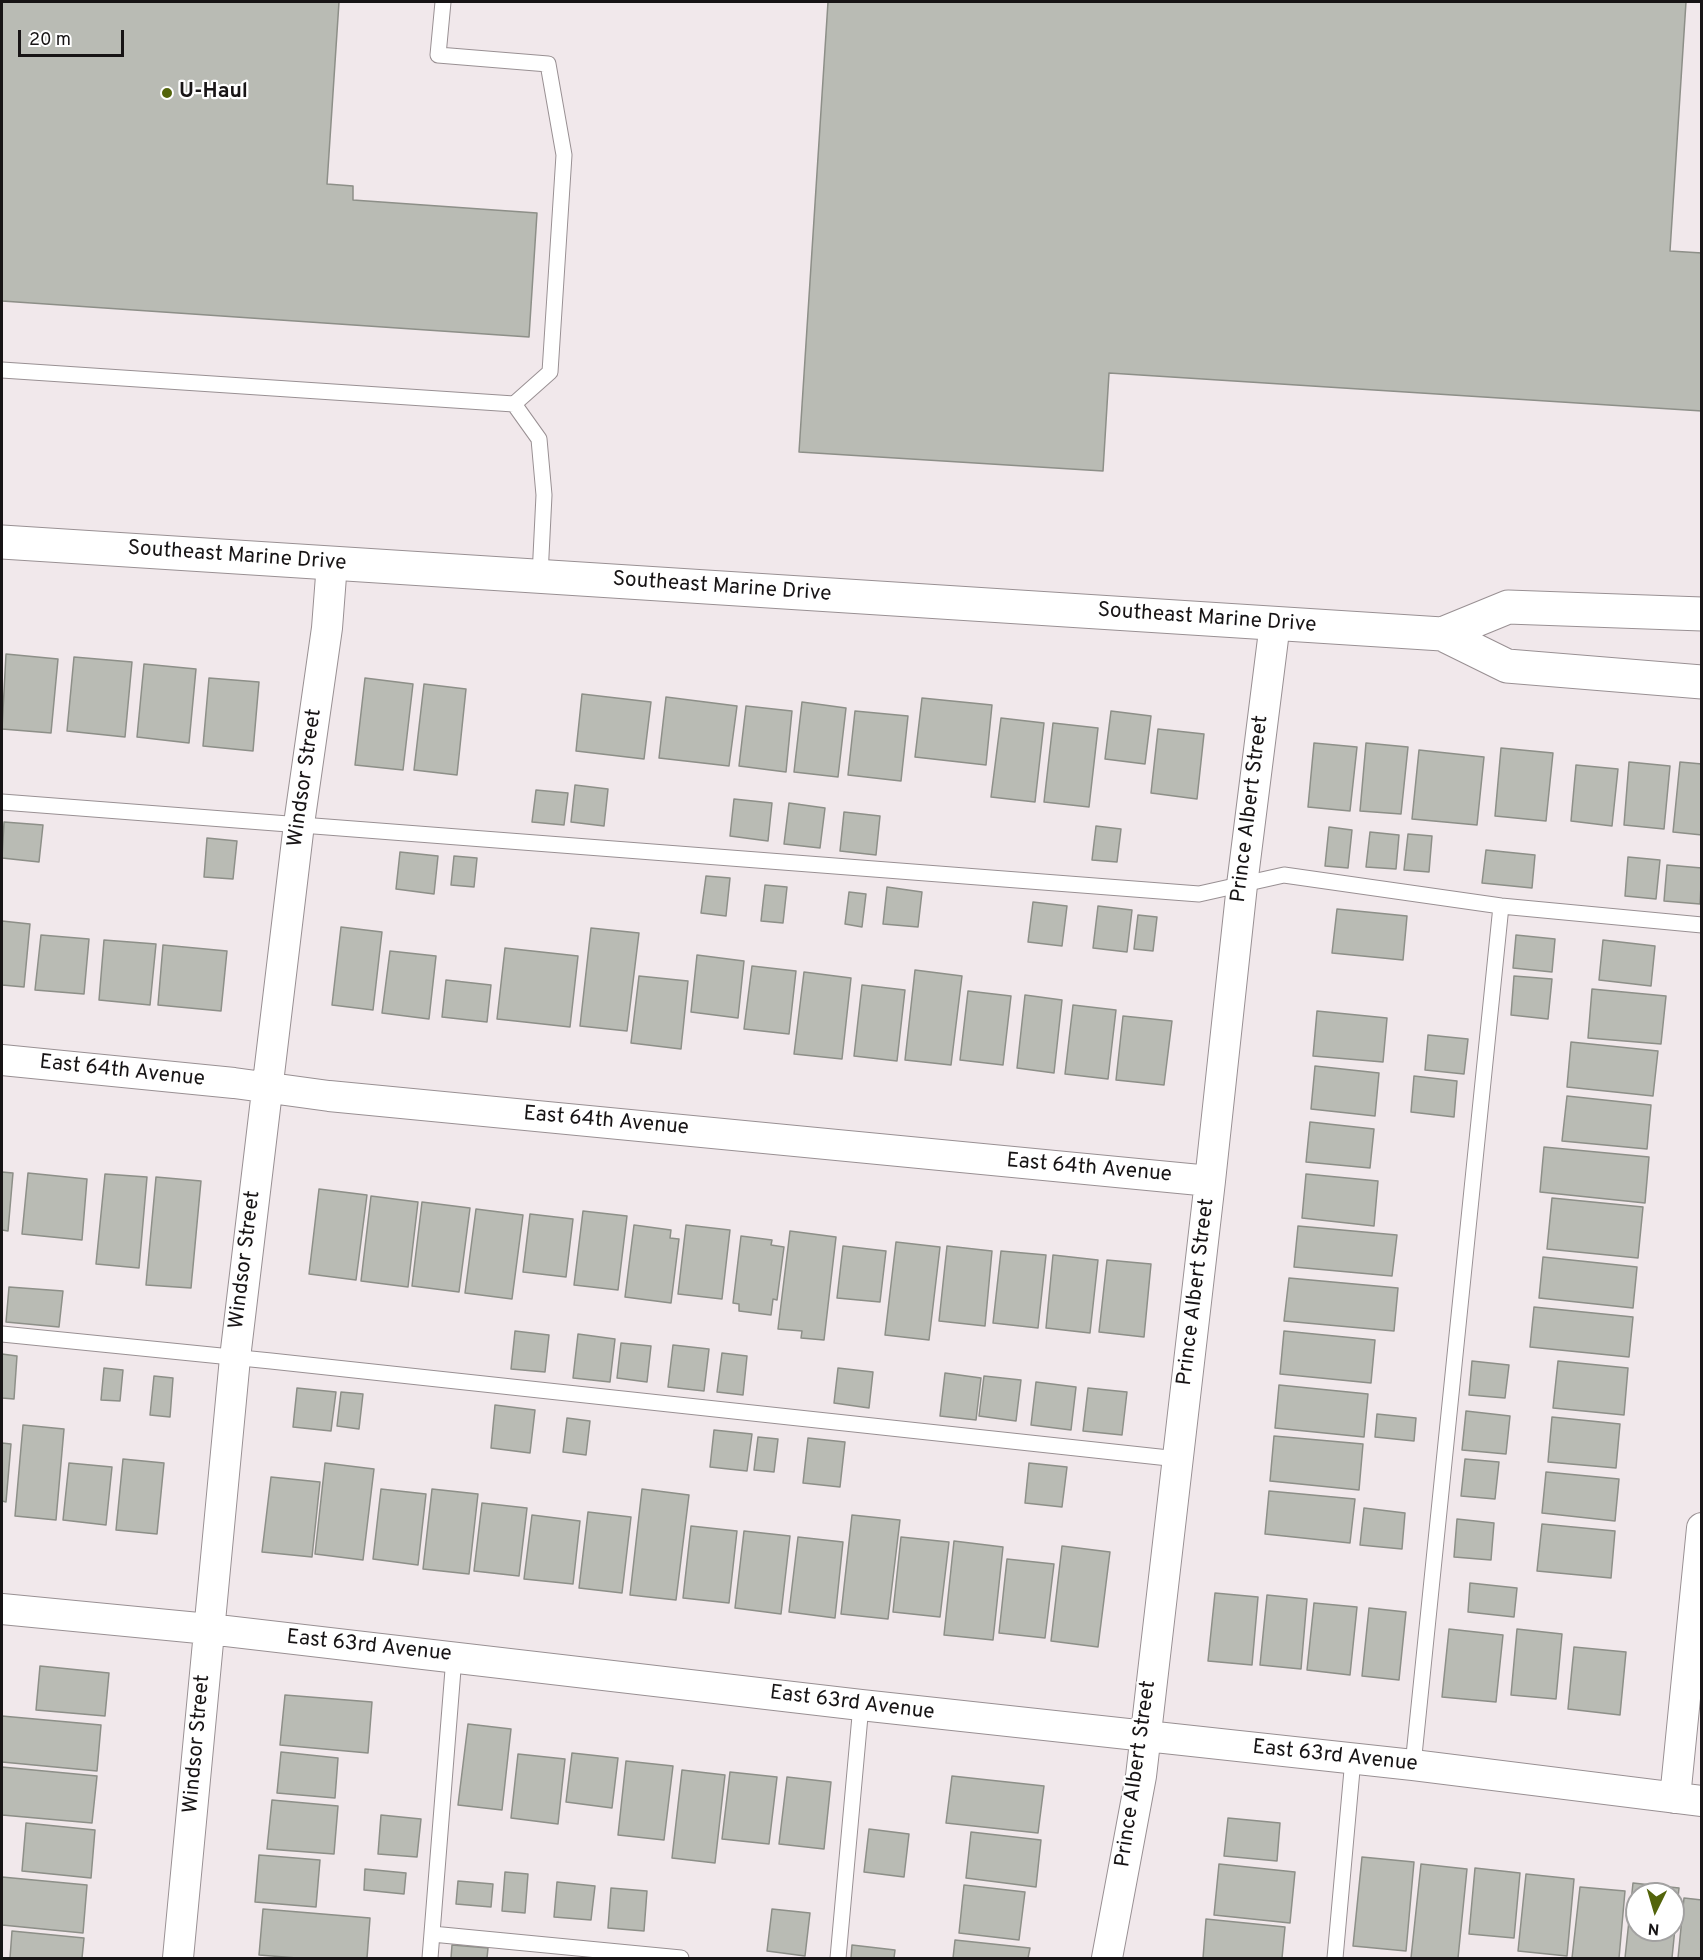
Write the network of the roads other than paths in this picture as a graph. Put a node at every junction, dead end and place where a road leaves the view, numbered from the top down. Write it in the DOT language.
graph roads {
  1 [pos="443,2"];
  2 [pos="2,370"];
  3 [pos="514,404"];
  4 [pos="2,542"];
  5 [pos="332,563"];
  6 [pos="540,576"];
  7 [pos="1701,614"];
  8 [pos="1275,623"];
  9 [pos="1442,634"];
  10 [pos="1701,682"];
  11 [pos="2,802"];
  12 [pos="299,824"];
  13 [pos="1242,885"];
  14 [pos="1501,906"];
  15 [pos="1701,925"];
  16 [pos="2,1060"];
  17 [pos="268,1089"];
  18 [pos="1210,1181"];
  19 [pos="2,1334"];
  20 [pos="235,1358"];
  21 [pos="1178,1459"];
  22 [pos="1701,1528"];
  23 [pos="2,1609"];
  24 [pos="208,1629"];
  25 [pos="454,1657"];
  26 [pos="861,1705"];
  27 [pos="1145,1736"];
  28 [pos="1353,1759"];
  29 [pos="1413,1765"];
  30 [pos="1688,1799"];
  31 [pos="432,1934"];
  32 [pos="178,1959"];
  33 [pos="430,1959"];
  34 [pos="681,1959"];
  35 [pos="838,1959"];
  36 [pos="1107,1959"];
  37 [pos="1335,1959"];
  1 -- 3 [label="lane"];
  2 -- 3 [label="lane"];
  3 -- 6 [label="lane"];
  4 -- 5 [label="main road, Southeast Marine Drive"];
  5 -- 6 [label="main road, Southeast Marine Drive"];
  5 -- 12 [label="street, Windsor Street"];
  6 -- 8 [label="main road, Southeast Marine Drive"];
  7 -- 9 [label="main road, Southeast Marine Drive"];
  8 -- 9 [label="main road, Southeast Marine Drive"];
  8 -- 13 [label="street, Prince Albert Street"];
  9 -- 10 [label="main road, Southeast Marine Drive"];
  11 -- 12 [label="lane"];
  12 -- 13 [label="lane"];
  12 -- 17 [label="street, Windsor Street"];
  13 -- 14 [label="lane"];
  13 -- 18 [label="street, Prince Albert Street"];
  14 -- 15 [label="lane"];
  14 -- 29 [label="lane"];
  16 -- 17 [label="street, East 64th Avenue"];
  17 -- 18 [label="street, East 64th Avenue"];
  17 -- 20 [label="street, Windsor Street"];
  18 -- 21 [label="street, Prince Albert Street"];
  19 -- 20 [label="lane"];
  20 -- 21 [label="lane"];
  20 -- 24 [label="street, Windsor Street"];
  21 -- 27 [label="street, Prince Albert Street"];
  22 -- 30 [label="street"];
  23 -- 24 [label="street, East 63rd Avenue"];
  24 -- 25 [label="street, East 63rd Avenue"];
  24 -- 32 [label="street, Windsor Street"];
  25 -- 26 [label="street, East 63rd Avenue"];
  25 -- 31 [label="lane"];
  26 -- 27 [label="street, East 63rd Avenue"];
  26 -- 35 [label="lane"];
  27 -- 28 [label="street, East 63rd Avenue"];
  27 -- 36 [label="street, Prince Albert Street"];
  28 -- 29 [label="street, East 63rd Avenue"];
  28 -- 37 [label="lane"];
  29 -- 30 [label="street, East 63rd Avenue"];
  31 -- 33 [label="lane"];
  31 -- 34 [label="lane"];
}
